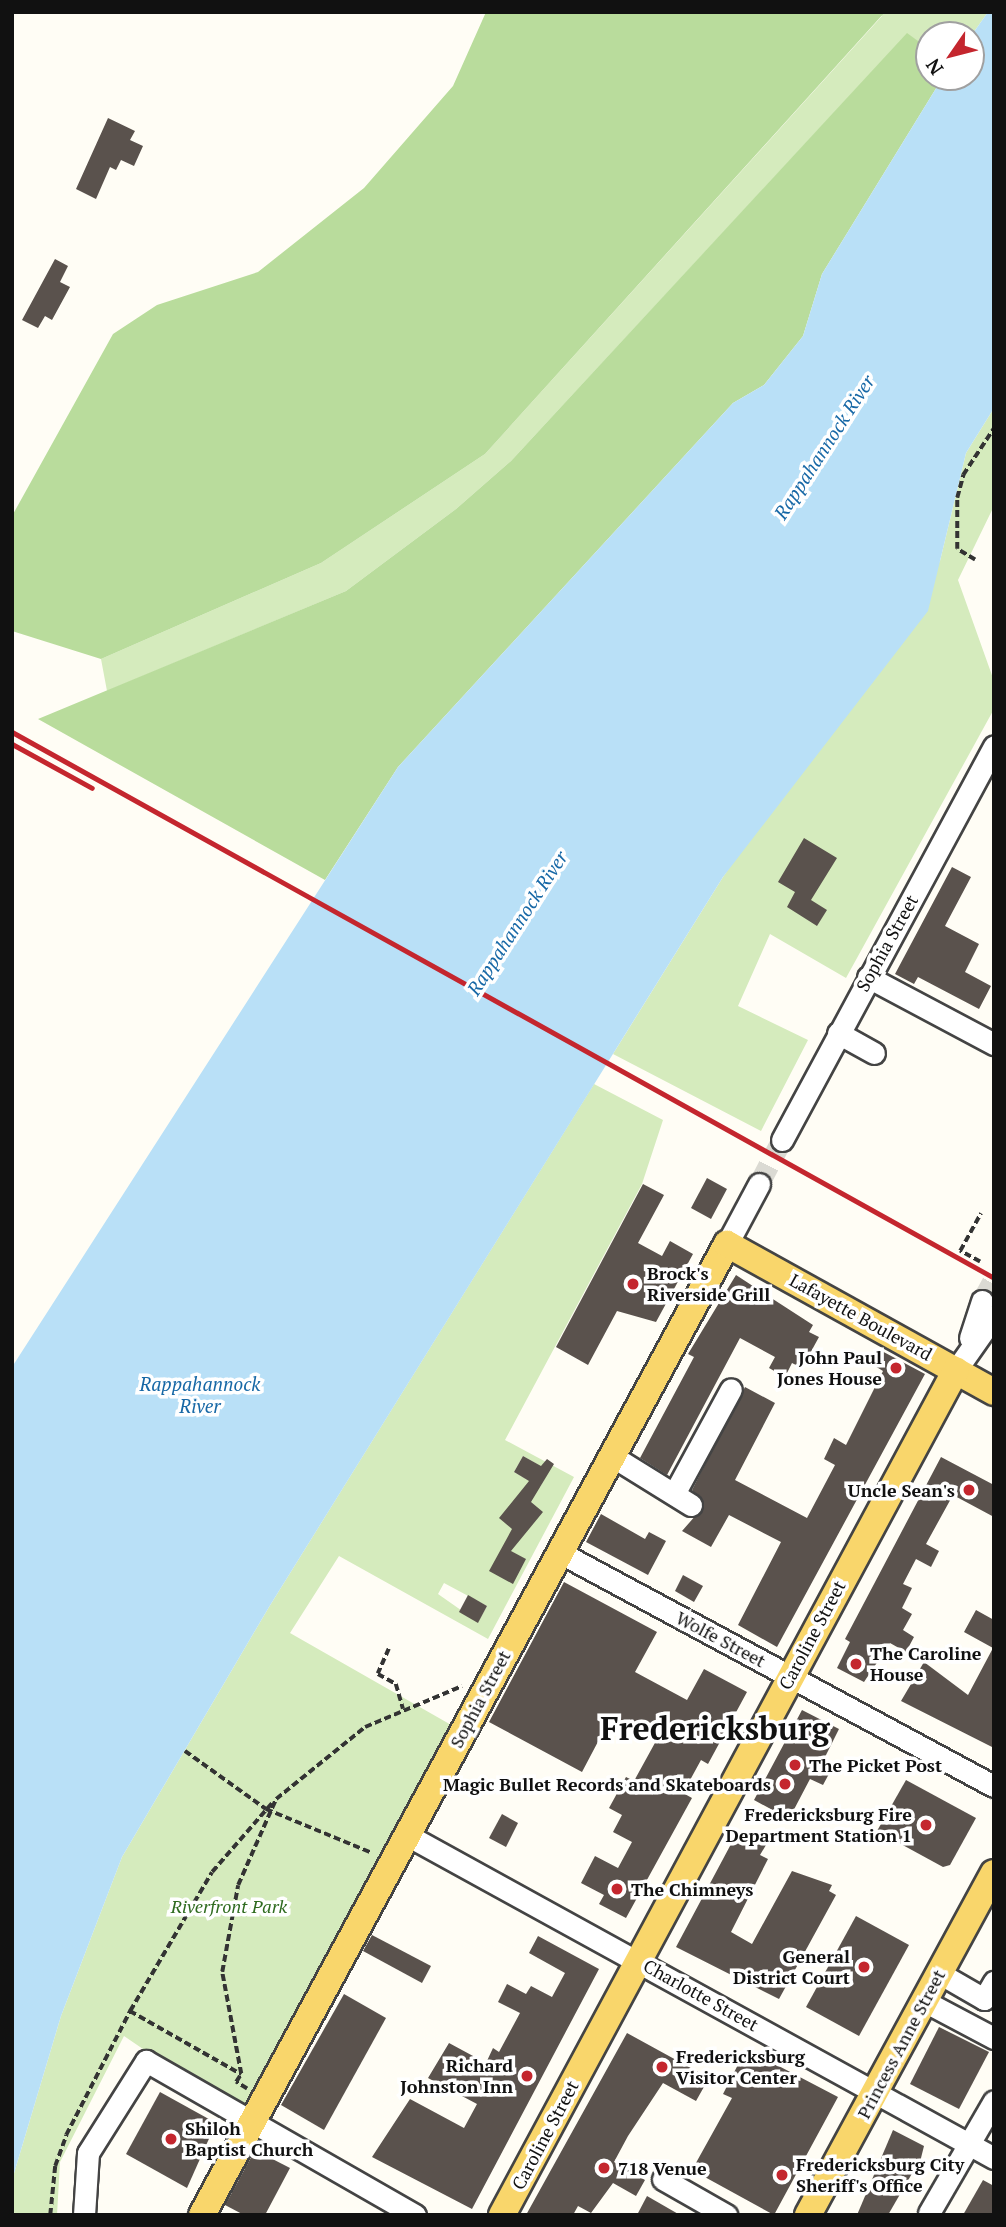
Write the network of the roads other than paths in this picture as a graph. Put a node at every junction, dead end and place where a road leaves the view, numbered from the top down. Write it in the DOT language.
graph roads {
  1 [pos="994,746"];
  2 [pos="868,977"];
  3 [pos="838,1033"];
  4 [pos="994,1044"];
  5 [pos="874,1053"];
  6 [pos="782,1140"];
  7 [pos="759,1184"];
  8 [pos="727,1244"];
  9 [pos="988,1309"];
  10 [pos="961,1362"];
  11 [pos="732,1388"];
  12 [pos="994,1392"];
  13 [pos="612,1455"];
  14 [pos="559,1552"];
  15 [pos="790,1676"];
  16 [pos="994,1786"];
  17 [pos="407,1835"];
  18 [pos="994,1873"];
  19 [pos="637,1961"];
  20 [pos="939,1973"];
  21 [pos="994,1982"];
  22 [pos="924,2001"];
  23 [pos="994,2038"];
  24 [pos="875,2091"];
  25 [pos="994,2101"];
  26 [pos="251,2123"];
  27 [pos="969,2144"];
  28 [pos="994,2158"];
  29 [pos="663,2179"];
  30 [pos="929,2213"];
  31 [pos="84,2215"];
  32 [pos="202,2215"];
  33 [pos="415,2215"];
  34 [pos="502,2215"];
  35 [pos="726,2215"];
  36 [pos="808,2215"];
  1 -- 2 [label="street, Sophia Street"];
  2 -- 3 [label="street, Sophia Street"];
  2 -- 4 [label="street"];
  3 -- 5 [label="street"];
  3 -- 6 [label="street, Sophia Street"];
  7 -- 8 [label="street, Sophia Street"];
  8 -- 10 [label="main road, Lafayette Boulevard"];
  8 -- 13 [label="main road, Sophia Street"];
  9 -- 10 [label="street, Caroline Street"];
  10 -- 12 [label="main road, Lafayette Boulevard"];
  10 -- 15 [label="main road, Caroline Street"];
  11 -- 13 [label="street"];
  13 -- 14 [label="main road, Sophia Street"];
  14 -- 15 [label="street, Wolfe Street"];
  14 -- 17 [label="main road, Sophia Street"];
  15 -- 16 [label="street, Wolfe Street"];
  15 -- 19 [label="main road, Caroline Street"];
  17 -- 19 [label="street, Charlotte Street"];
  17 -- 26 [label="main road, Sophia Street"];
  18 -- 20 [label="main road, Princess Anne Street"];
  19 -- 24 [label="street, Charlotte Street"];
  19 -- 34 [label="main road, Caroline Street"];
  20 -- 21 [label="street"];
  20 -- 22 [label="main road, Princess Anne Street"];
  22 -- 23 [label="street"];
  22 -- 24 [label="main road, Princess Anne Street"];
  24 -- 27 [label="street, Charlotte Street"];
  24 -- 36 [label="main road, Princess Anne Street"];
  25 -- 27 [label="street"];
  26 -- 31 [label="street"];
  26 -- 32 [label="main road, Sophia Street"];
  26 -- 33 [label="street"];
  27 -- 28 [label="street, Charlotte Street"];
  27 -- 30 [label="street"];
  29 -- 35 [label="street"];
}
